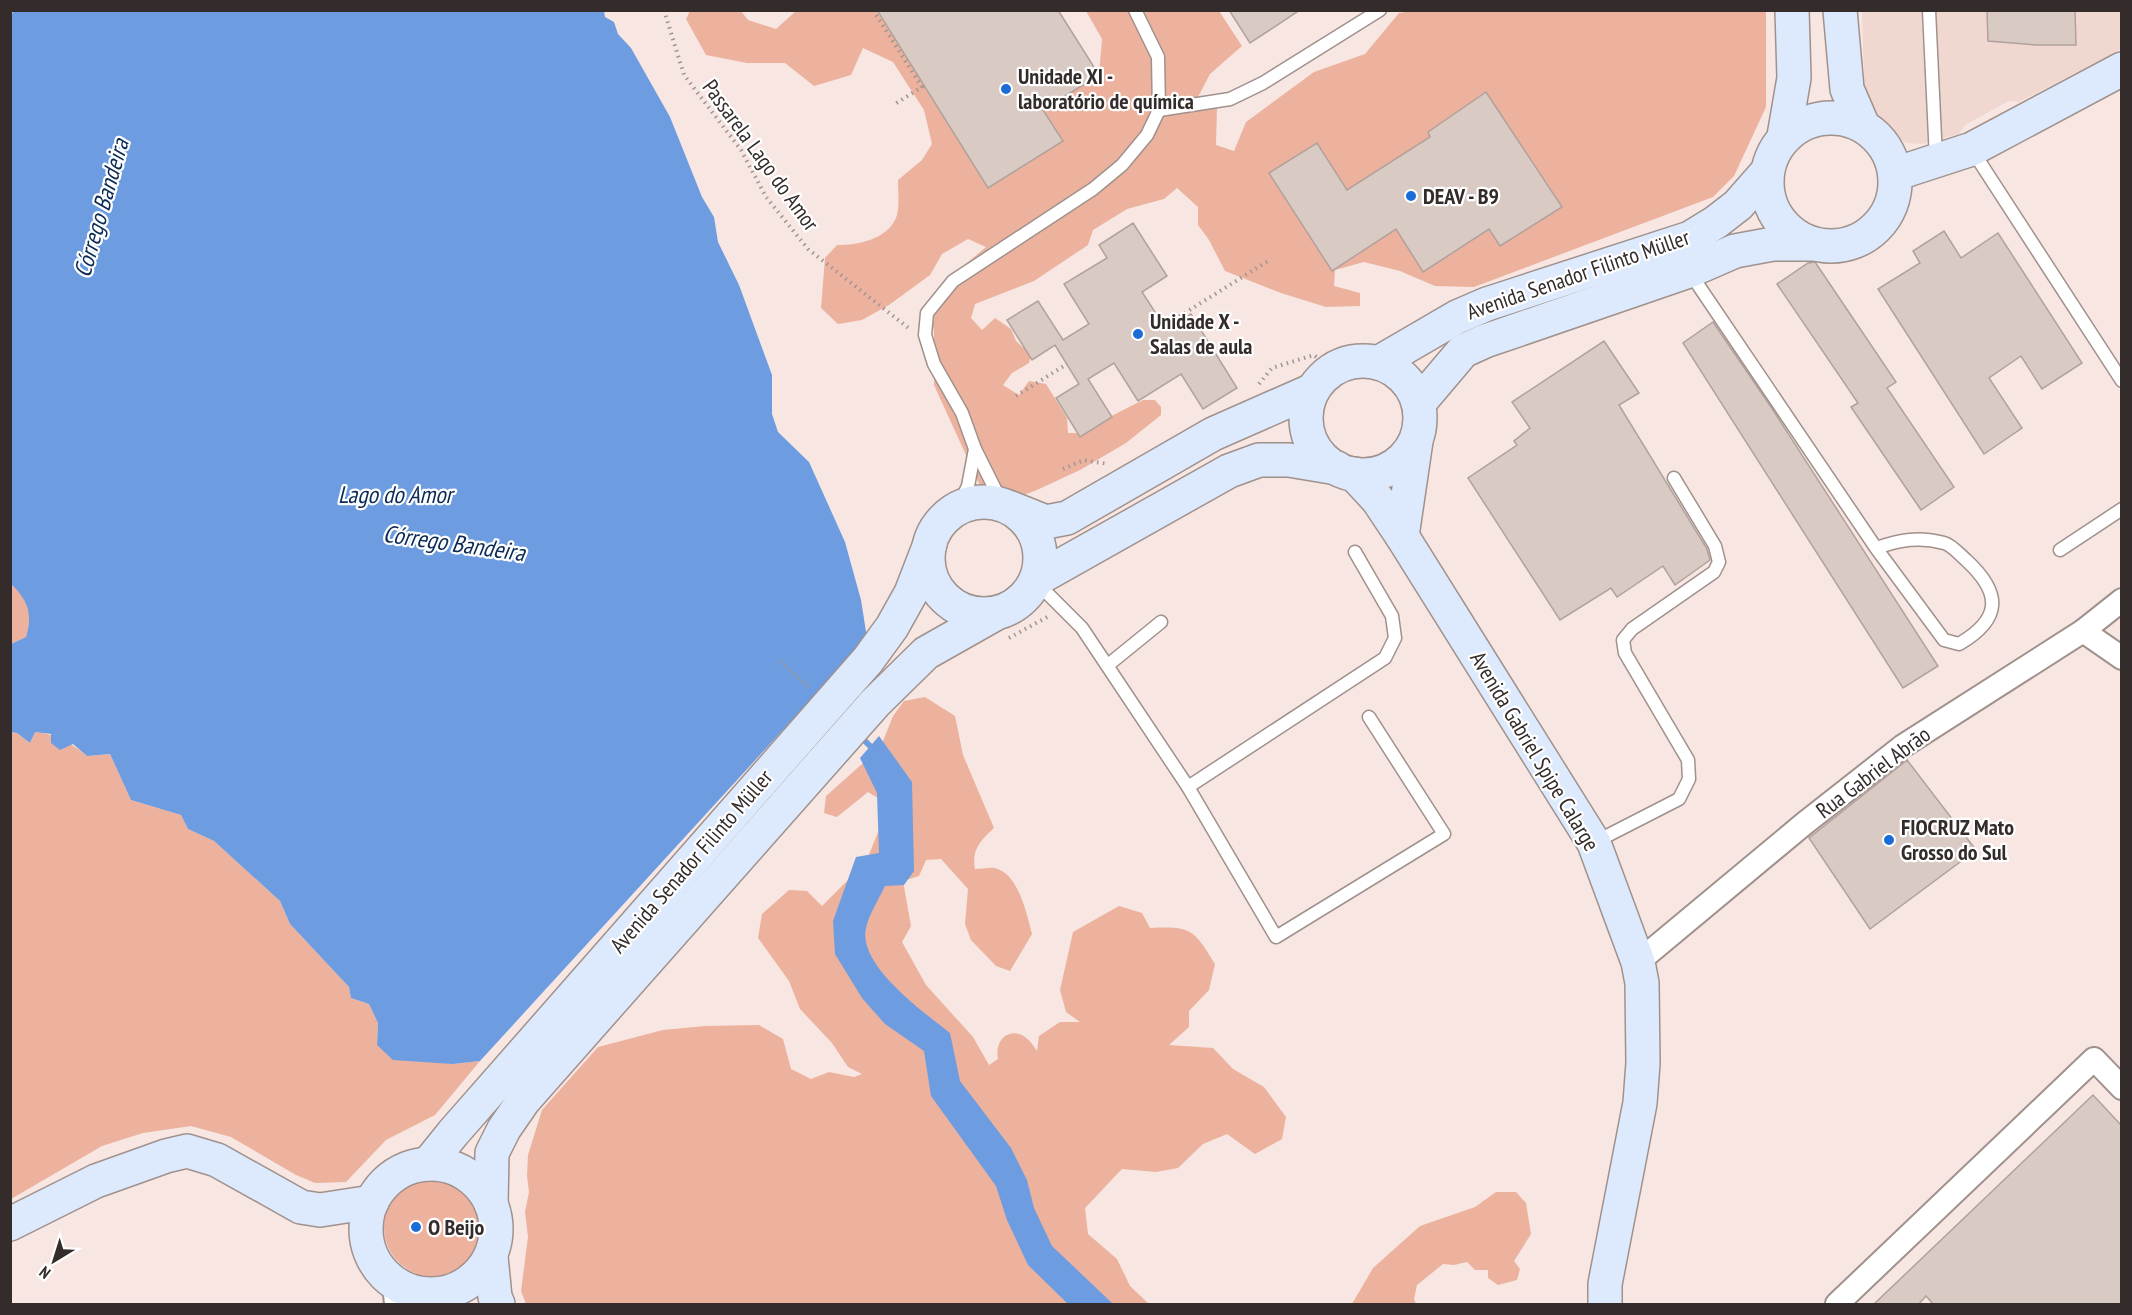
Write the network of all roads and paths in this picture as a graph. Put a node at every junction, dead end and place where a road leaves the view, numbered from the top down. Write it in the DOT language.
graph roads {
  1 [pos="664,10"];
  2 [pos="873,10"];
  3 [pos="1135,10"];
  4 [pos="1380,10"];
  5 [pos="1792,10"];
  6 [pos="1840,10"];
  7 [pos="1929,10"];
  8 [pos="2121,69"];
  9 [pos="895,104"];
  10 [pos="1159,110"];
  11 [pos="1863,126"];
  12 [pos="1784,136"];
  13 [pos="1972,149"];
  14 [pos="1936,160"];
  15 [pos="1767,172"];
  16 [pos="1895,174"];
  17 [pos="1813,244"];
  18 [pos="1268,261"];
  19 [pos="1689,271"];
  20 [pos="1164,326"];
  21 [pos="925,335"];
  22 [pos="1378,363"];
  23 [pos="1067,364"];
  24 [pos="1323,380"];
  25 [pos="2121,381"];
  26 [pos="1258,387"];
  27 [pos="1016,396"];
  28 [pos="1419,403"];
  29 [pos="1416,441"];
  30 [pos="975,449"];
  31 [pos="1063,469"];
  32 [pos="1346,471"];
  33 [pos="1674,478"];
  34 [pos="1123,486"];
  35 [pos="1009,508"];
  36 [pos="957,509"];
  37 [pos="2121,509"];
  38 [pos="1402,536"];
  39 [pos="930,544"];
  40 [pos="1876,548"];
  41 [pos="2060,550"];
  42 [pos="1356,552"];
  43 [pos="1036,580"];
  44 [pos="2121,600"];
  45 [pos="995,614"];
  46 [pos="1161,622"];
  47 [pos="2083,631"];
  48 [pos="2121,658"];
  49 [pos="780,661"];
  50 [pos="1108,665"];
  51 [pos="816,694"];
  52 [pos="1369,717"];
  53 [pos="1188,787"];
  54 [pos="1594,843"];
  55 [pos="1638,962"];
  56 [pos="2121,1088"];
  57 [pos="428,1164"];
  58 [pos="372,1202"];
  59 [pos="491,1204"];
  60 [pos="10,1224"];
  61 [pos="491,1257"];
  62 [pos="395,1294"];
  63 [pos="444,1299"];
  64 [pos="498,1305"];
  65 [pos="1605,1305"];
  66 [pos="1837,1305"];
  1 -- 21 [label="path, Passarela Lago do Amor"];
  2 -- 9 [label="path"];
  3 -- 10 [label="lane"];
  4 -- 10 [label="lane"];
  5 -- 12 [label="main road"];
  6 -- 11 [label="main road"];
  7 -- 14 [label="lane"];
  8 -- 13 [label="main road"];
  10 -- 21 [label="lane"];
  11 -- 12 [label="main road"];
  11 -- 16 [label="main road"];
  12 -- 15 [label="main road"];
  13 -- 14 [label="main road"];
  13 -- 25 [label="lane"];
  14 -- 16 [label="main road"];
  15 -- 17 [label="main road"];
  15 -- 22 [label="main road, Avenida Senador Filinto Müller"];
  16 -- 17 [label="main road"];
  17 -- 19 [label="main road, Avenida Senador Filinto Müller"];
  18 -- 20 [label="path"];
  19 -- 28 [label="main road, Avenida Senador Filinto Müller"];
  19 -- 40 [label="lane"];
  21 -- 30 [label="lane"];
  22 -- 24 [label="main road"];
  22 -- 28 [label="main road"];
  23 -- 27 [label="path"];
  24 -- 26 [label="path"];
  24 -- 32 [label="main road"];
  24 -- 34 [label="main road"];
  28 -- 29 [label="main road"];
  29 -- 32 [label="main road"];
  29 -- 38 [label="main road"];
  30 -- 35 [label="lane"];
  30 -- 36 [label="lane"];
  31 -- 34 [label="path"];
  32 -- 38 [label="main road, Avenida Gabriel Spipe Calarge"];
  32 -- 43 [label="main road"];
  33 -- 54 [label="lane"];
  34 -- 35 [label="main road"];
  35 -- 36 [label="main road"];
  35 -- 43 [label="main road"];
  36 -- 39 [label="main road"];
  37 -- 41 [label="lane"];
  38 -- 54 [label="main road, Avenida Gabriel Spipe Calarge"];
  39 -- 45 [label="main road"];
  39 -- 57 [label="main road, Avenida Senador Filinto Müller"];
  40 -- 40 [label="lane"];
  42 -- 53 [label="lane"];
  43 -- 45 [label="main road"];
  43 -- 50 [label="lane"];
  44 -- 47 [label="street, Rua Gabriel Abrão"];
  45 -- 59 [label="main road, Avenida Senador Filinto Müller"];
  46 -- 50 [label="lane"];
  47 -- 48 [label="street"];
  47 -- 55 [label="street, Rua Gabriel Abrão"];
  49 -- 51 [label="path"];
  50 -- 53 [label="lane"];
  52 -- 53 [label="lane"];
  54 -- 55 [label="main road, Avenida Gabriel Spipe Calarge"];
  55 -- 65 [label="main road, Avenida Gabriel Spipe Calarge"];
  56 -- 66 [label="street"];
  57 -- 58 [label="main road"];
  57 -- 59 [label="main road"];
  58 -- 60 [label="main road"];
  58 -- 62 [label="main road"];
  59 -- 61 [label="main road"];
  61 -- 63 [label="main road"];
  61 -- 64 [label="main road"];
  62 -- 63 [label="main road"];
}
